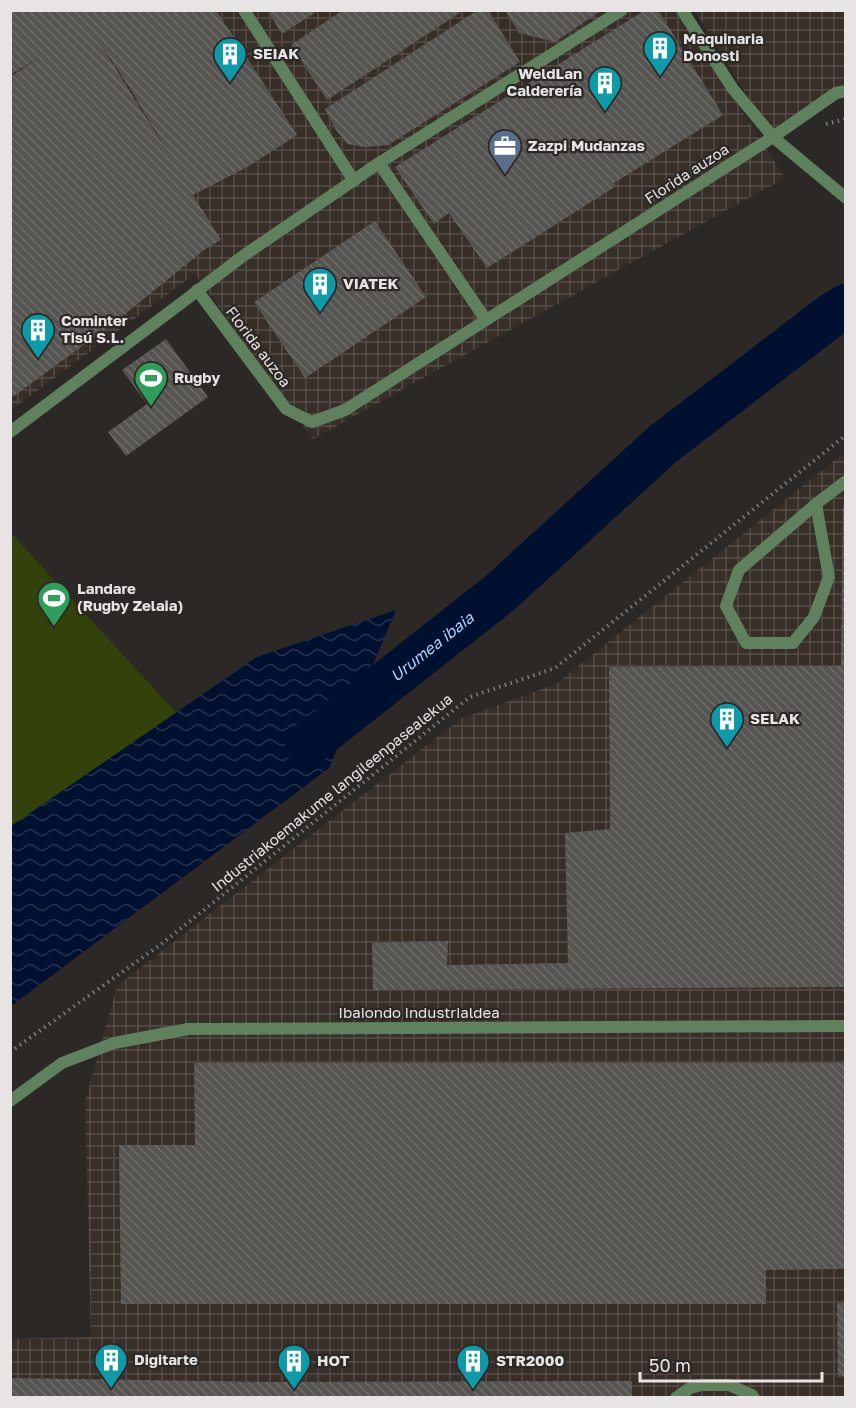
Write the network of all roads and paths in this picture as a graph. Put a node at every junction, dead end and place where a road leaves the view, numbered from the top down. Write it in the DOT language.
graph roads {
  1 [pos="244,10"];
  2 [pos="621,10"];
  3 [pos="682,10"];
  4 [pos="846,91"];
  5 [pos="773,137"];
  6 [pos="379,163"];
  7 [pos="354,181"];
  8 [pos="846,198"];
  9 [pos="197,290"];
  10 [pos="486,320"];
  11 [pos="10,432"];
  12 [pos="846,435"];
  13 [pos="846,481"];
  14 [pos="816,504"];
  15 [pos="846,1026"];
  16 [pos="10,1052"];
  17 [pos="10,1101"];
  18 [pos="676,1398"];
  19 [pos="754,1398"];
  1 -- 7 [label="street"];
  2 -- 6 [label="street"];
  3 -- 5 [label="street"];
  4 -- 5 [label="street, Florida auzoa"];
  5 -- 8 [label="street"];
  5 -- 10 [label="street, Florida auzoa"];
  6 -- 7 [label="street"];
  6 -- 10 [label="street"];
  7 -- 9 [label="street"];
  9 -- 10 [label="street, Florida auzoa"];
  9 -- 11 [label="street"];
  12 -- 16 [label="path, Industriakoemakume langileenpasealekua"];
  13 -- 14 [label="street"];
  14 -- 14 [label="street"];
  15 -- 17 [label="street, Ibaiondo industrialdea"];
  18 -- 19 [label="street"];
}
